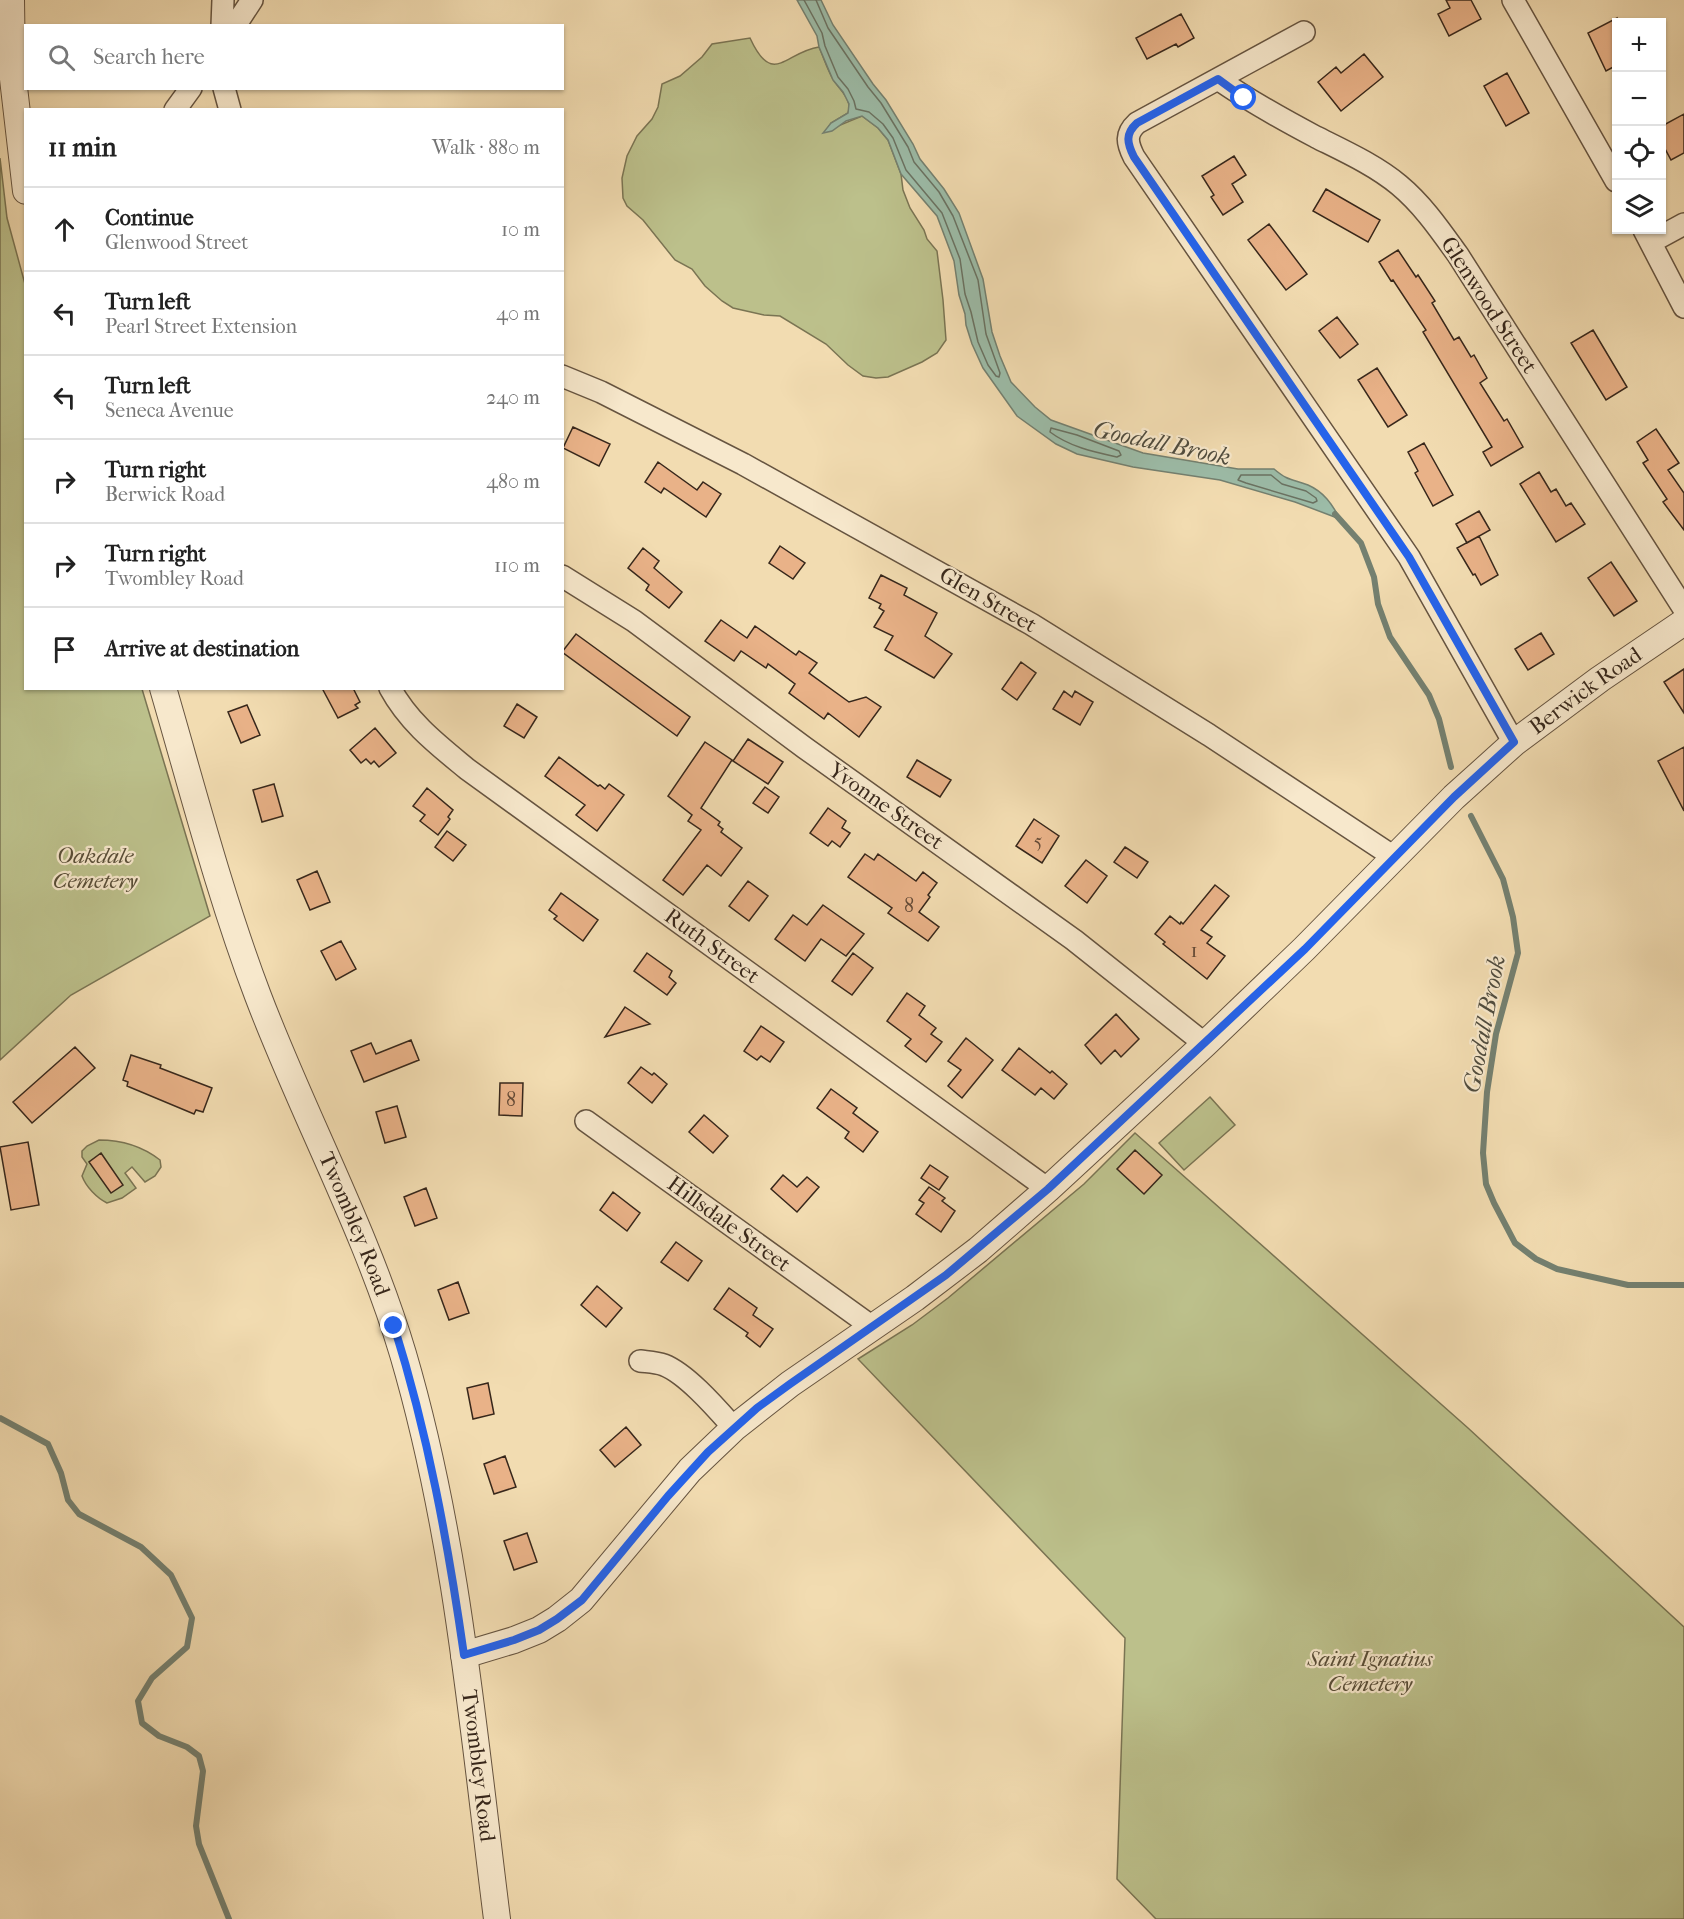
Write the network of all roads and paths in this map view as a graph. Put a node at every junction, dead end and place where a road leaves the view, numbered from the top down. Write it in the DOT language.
graph roads {
  1 [pos="12,0"];
  2 [pos="223,0"];
  3 [pos="252,0"];
  4 [pos="1513,0"];
  5 [pos="222,24"];
  6 [pos="236,24"];
  7 [pos="1305,32"];
  8 [pos="1218,79"];
  9 [pos="189,90"];
  10 [pos="225,90"];
  11 [pos="176,108"];
  12 [pos="229,108"];
  13 [pos="24,174"];
  14 [pos="1616,180"];
  15 [pos="1684,224"];
  16 [pos="1647,236"];
  17 [pos="1684,307"];
  18 [pos="564,377"];
  19 [pos="564,577"];
  20 [pos="1684,609"];
  21 [pos="1684,622"];
  22 [pos="164,690"];
  23 [pos="391,690"];
  24 [pos="1514,742"];
  25 [pos="1394,857"];
  26 [pos="1205,1044"];
  27 [pos="586,1121"];
  28 [pos="1048,1189"];
  29 [pos="871,1326"];
  30 [pos="640,1361"];
  31 [pos="734,1428"];
  32 [pos="464,1655"];
  33 [pos="497,1919"];
  1 -- 13 [label="street"];
  2 -- 5 [label="street"];
  3 -- 6 [label="street"];
  4 -- 14 [label="street"];
  7 -- 8 [label="street"];
  8 -- 20 [label="street, Glenwood Street"];
  8 -- 24 [label="street"];
  9 -- 11 [label="street"];
  10 -- 12 [label="street"];
  15 -- 16 [label="street"];
  16 -- 17 [label="street"];
  18 -- 25 [label="street, Glen Street"];
  19 -- 26 [label="street, Yvonne Street"];
  21 -- 24 [label="street, Berwick Road"];
  22 -- 32 [label="street, Twombley Road"];
  23 -- 28 [label="street, Ruth Street"];
  24 -- 25 [label="street, Berwick Road"];
  25 -- 26 [label="street, Berwick Road"];
  26 -- 28 [label="street, Berwick Road"];
  27 -- 29 [label="street, Hillsdale Street"];
  28 -- 29 [label="street, Berwick Road"];
  29 -- 31 [label="street, Berwick Road"];
  30 -- 31 [label="street"];
  31 -- 32 [label="street, Berwick Road"];
  32 -- 33 [label="street, Twombley Road"];
}
